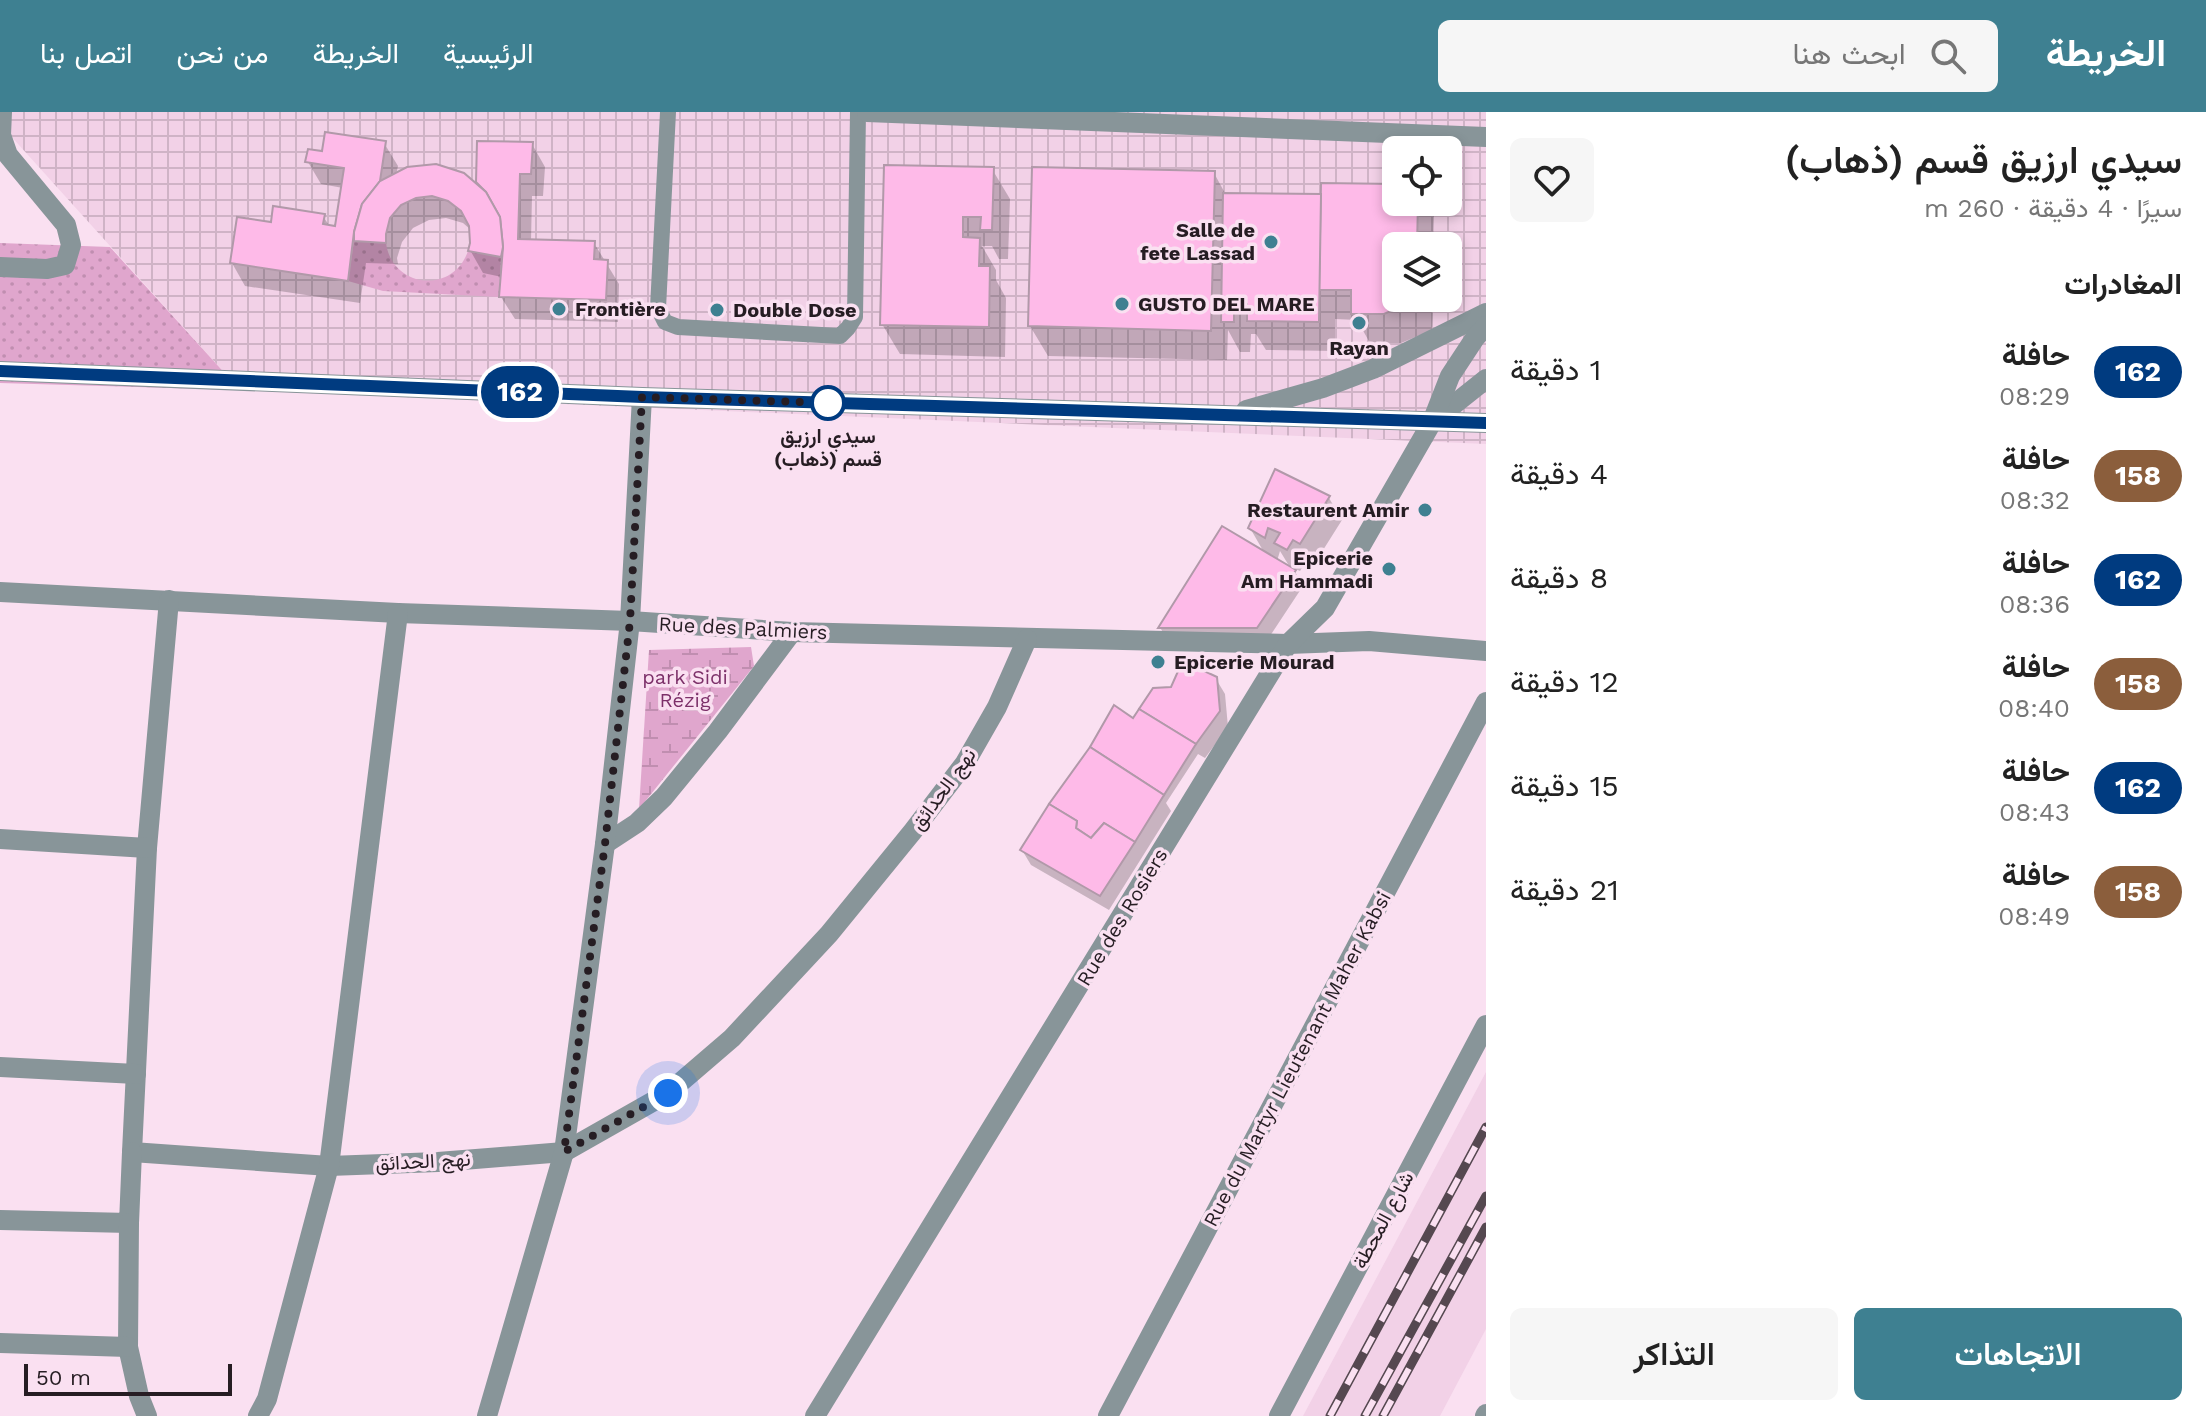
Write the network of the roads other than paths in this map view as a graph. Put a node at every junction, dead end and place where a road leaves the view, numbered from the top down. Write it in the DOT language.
graph roads {
  1 [pos="2,112"];
  2 [pos="668,112"];
  3 [pos="858,112"];
  4 [pos="867,112"];
  5 [pos="1486,137"];
  6 [pos="0,267"];
  7 [pos="1486,313"];
  8 [pos="1486,326"];
  9 [pos="0,371"];
  10 [pos="1486,379"];
  11 [pos="642,397"];
  12 [pos="1226,415"];
  13 [pos="1432,422"];
  14 [pos="1486,423"];
  15 [pos="0,592"];
  16 [pos="169,600"];
  17 [pos="398,613"];
  18 [pos="630,621"];
  19 [pos="792,632"];
  20 [pos="1027,639"];
  21 [pos="1288,644"];
  22 [pos="1486,651"];
  23 [pos="1486,702"];
  24 [pos="0,839"];
  25 [pos="605,844"];
  26 [pos="147,848"];
  27 [pos="1486,1025"];
  28 [pos="0,1067"];
  29 [pos="136,1074"];
  30 [pos="132,1152"];
  31 [pos="564,1152"];
  32 [pos="329,1166"];
  33 [pos="0,1220"];
  34 [pos="129,1223"];
  35 [pos="0,1343"];
  36 [pos="128,1347"];
  37 [pos="147,1416"];
  38 [pos="258,1416"];
  39 [pos="487,1416"];
  40 [pos="815,1416"];
  41 [pos="1108,1416"];
  42 [pos="1279,1416"];
  1 -- 6 [label="street"];
  2 -- 3 [label="lane"];
  4 -- 5 [label="street"];
  7 -- 12 [label="street"];
  8 -- 13 [label="street"];
  9 -- 11 [label="street"];
  10 -- 13 [label="street"];
  11 -- 12 [label="street"];
  11 -- 18 [label="street"];
  12 -- 13 [label="street"];
  13 -- 14 [label="street"];
  13 -- 21 [label="street, Rue des Rosiers"];
  15 -- 16 [label="street, Rue des Palmiers"];
  16 -- 17 [label="street, Rue des Palmiers"];
  16 -- 26 [label="street"];
  17 -- 18 [label="street, Rue des Palmiers"];
  17 -- 32 [label="street"];
  18 -- 19 [label="street, Rue des Palmiers"];
  18 -- 25 [label="street"];
  19 -- 20 [label="street, Rue des Palmiers"];
  19 -- 25 [label="street"];
  20 -- 21 [label="street, Rue des Palmiers"];
  20 -- 31 [label="street, نهج الحدائق"];
  21 -- 22 [label="street, Rue des Palmiers"];
  21 -- 40 [label="street, Rue des Rosiers"];
  23 -- 41 [label="street, Rue du Martyr Lieutenant Maher Kabsi"];
  24 -- 26 [label="street"];
  25 -- 31 [label="street"];
  26 -- 29 [label="street"];
  27 -- 42 [label="street, شارع المحطة"];
  28 -- 29 [label="street"];
  29 -- 30 [label="street"];
  30 -- 32 [label="street, نهج الحدائق"];
  30 -- 34 [label="street"];
  31 -- 32 [label="street, نهج الحدائق"];
  31 -- 39 [label="street"];
  32 -- 38 [label="street"];
  33 -- 34 [label="street"];
  34 -- 36 [label="street"];
  35 -- 36 [label="street"];
  36 -- 37 [label="street"];
}
